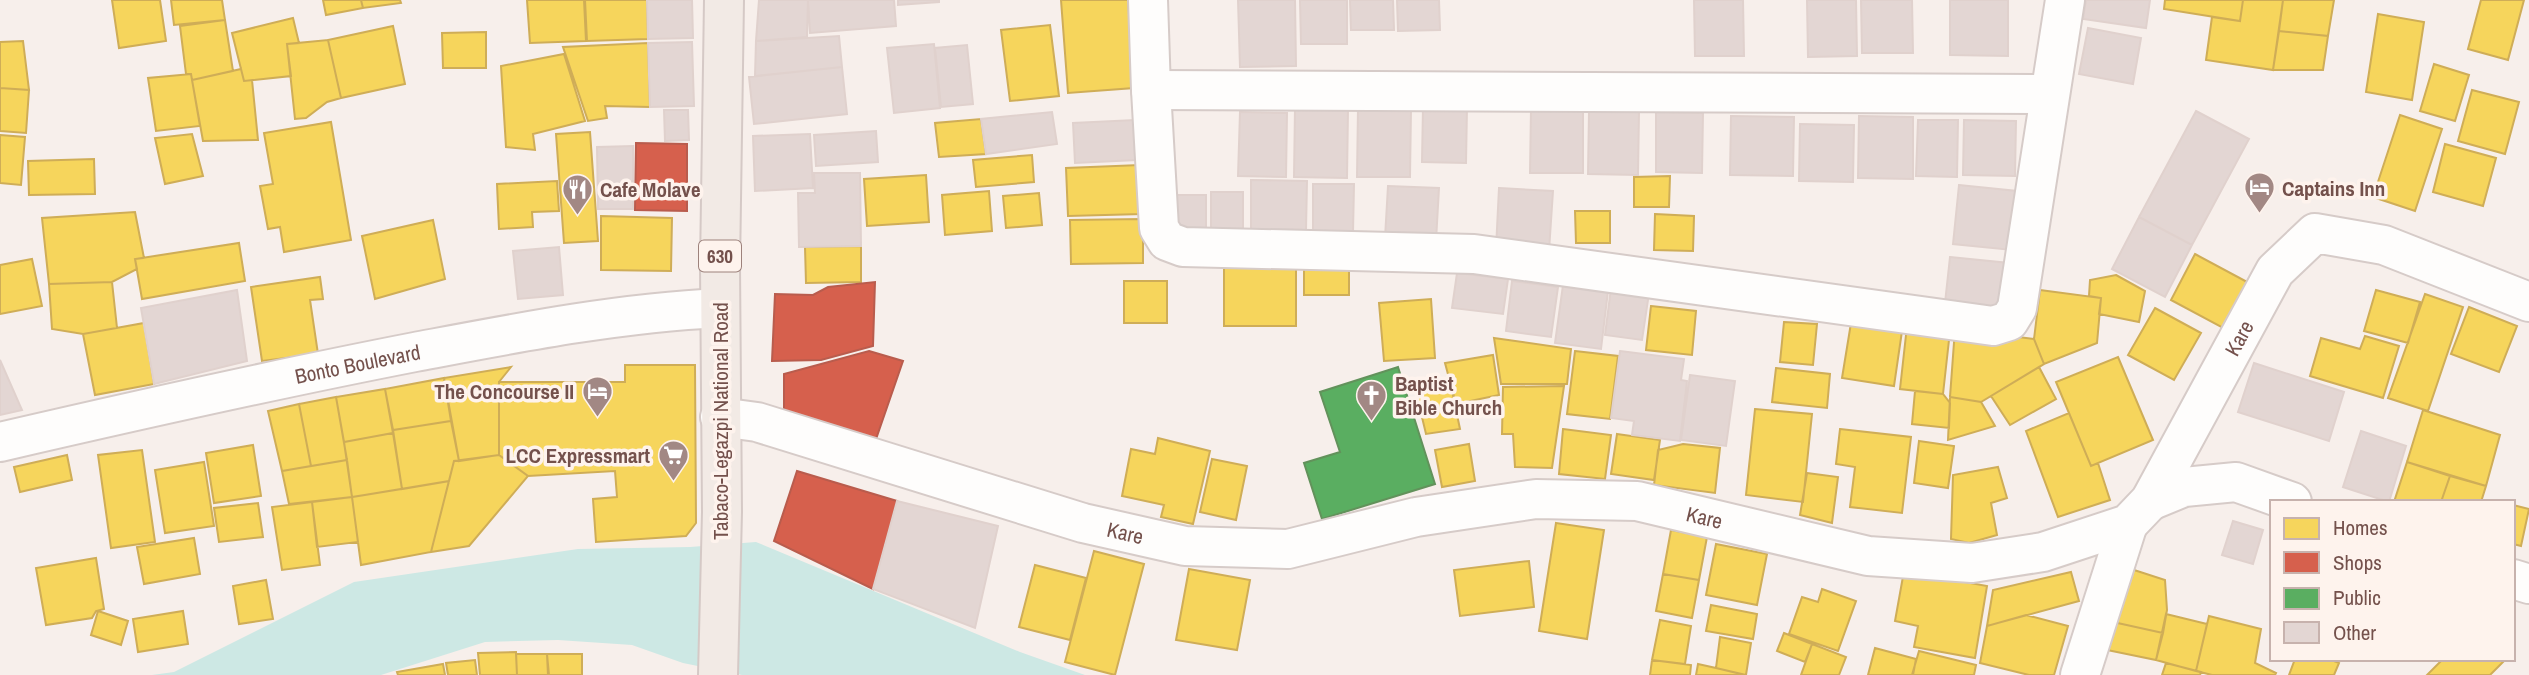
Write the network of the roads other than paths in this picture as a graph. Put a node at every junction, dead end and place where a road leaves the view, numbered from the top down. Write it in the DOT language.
graph roads {
  1 [pos="724,0"];
  2 [pos="1148,0"];
  3 [pos="2065,0"];
  4 [pos="1151,90"];
  5 [pos="2049,94"];
  6 [pos="2529,302"];
  7 [pos="720,307"];
  8 [pos="720,417"];
  9 [pos="0,442"];
  10 [pos="2286,500"];
  11 [pos="2139,513"];
  12 [pos="718,675"];
  13 [pos="2080,675"];
  1 -- 7 [label="main road, Tabaco-Legazpi National Road / 630"];
  2 -- 4 [label="street"];
  3 -- 5 [label="street"];
  4 -- 5 [label="street"];
  4 -- 5 [label="street"];
  6 -- 11 [label="street, Kare"];
  7 -- 8 [label="main road, Tabaco-Legazpi National Road / 630"];
  7 -- 9 [label="street, Bonto Boulevard"];
  8 -- 11 [label="street, Kare"];
  8 -- 12 [label="main road, Tabaco-Legazpi National Road / 630"];
  10 -- 11 [label="street"];
  11 -- 13 [label="street"];
}
